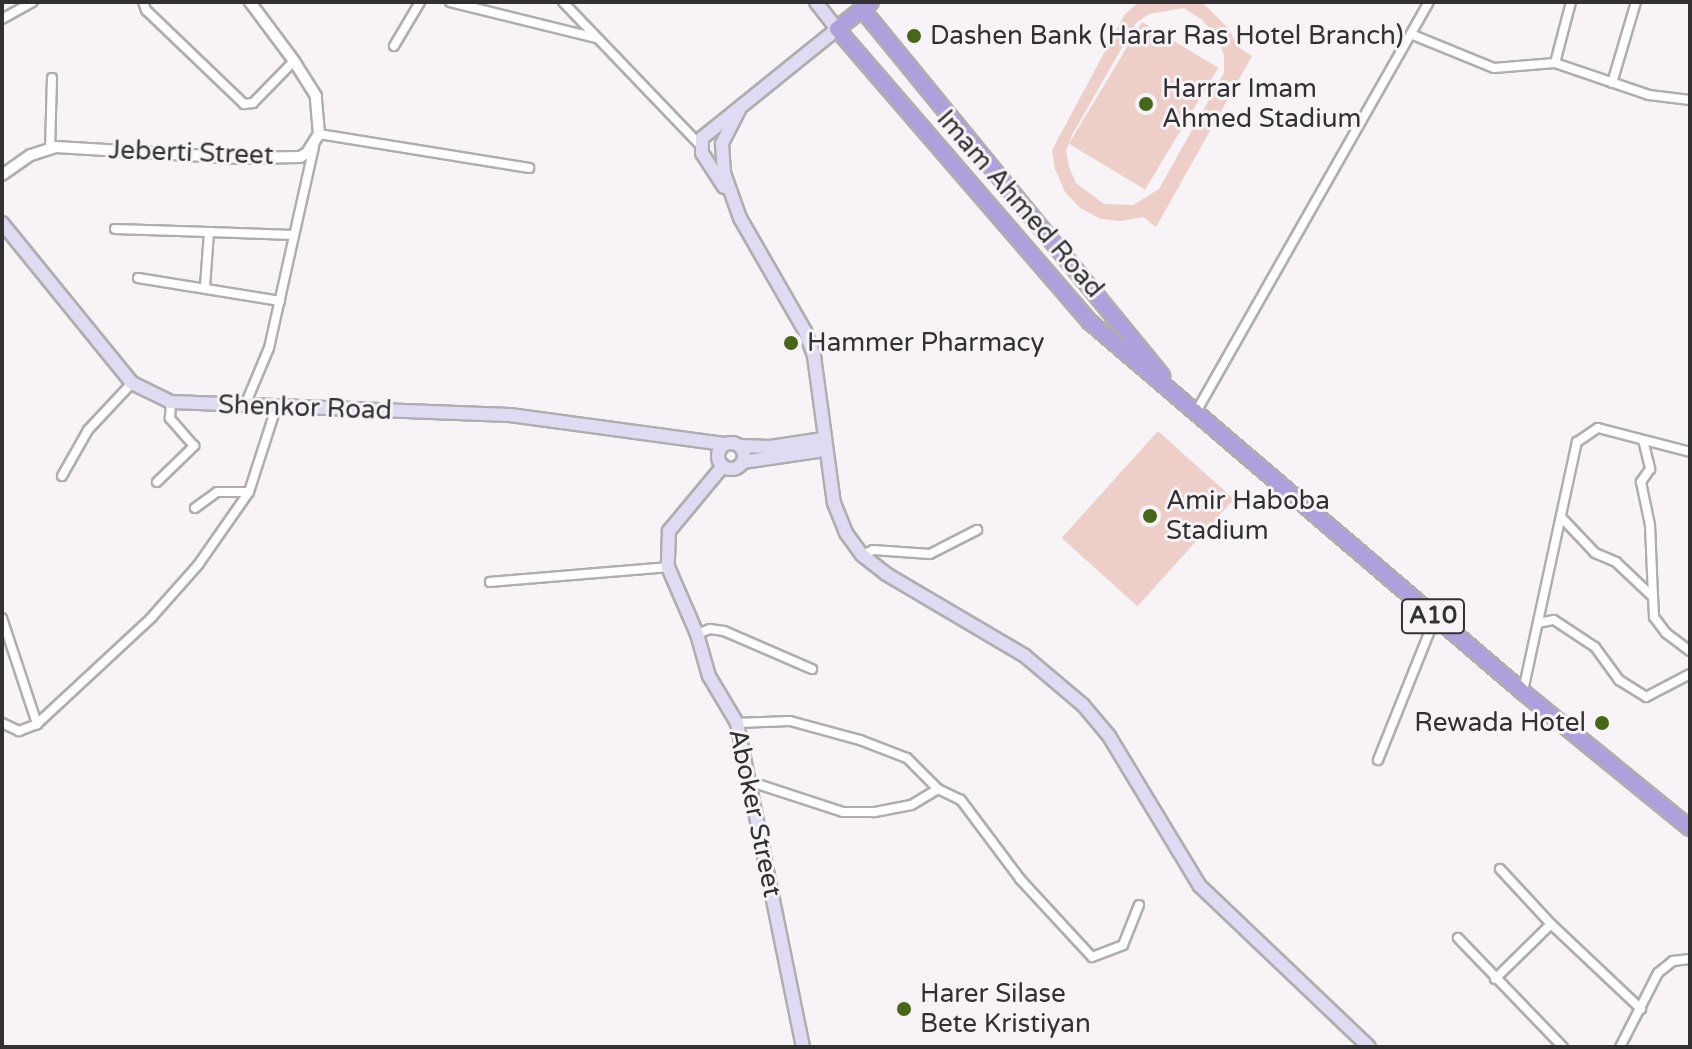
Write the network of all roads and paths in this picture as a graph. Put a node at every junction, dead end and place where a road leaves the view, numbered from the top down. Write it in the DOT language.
graph roads {
  1 [pos="33,2"];
  2 [pos="143,2"];
  3 [pos="250,2"];
  4 [pos="420,2"];
  5 [pos="450,2"];
  6 [pos="563,2"];
  7 [pos="816,2"];
  8 [pos="1429,2"];
  9 [pos="1571,2"];
  10 [pos="1636,2"];
  11 [pos="863,4"];
  12 [pos="2,19"];
  13 [pos="837,29"];
  14 [pos="1413,35"];
  15 [pos="600,39"];
  16 [pos="394,46"];
  17 [pos="294,61"];
  18 [pos="1555,63"];
  19 [pos="52,78"];
  20 [pos="1612,83"];
  21 [pos="1690,100"];
  22 [pos="739,110"];
  23 [pos="319,134"];
  24 [pos="700,145"];
  25 [pos="314,146"];
  26 [pos="50,149"];
  27 [pos="529,168"];
  28 [pos="2,175"];
  29 [pos="731,197"];
  30 [pos="2,223"];
  31 [pos="115,229"];
  32 [pos="209,232"];
  33 [pos="293,235"];
  34 [pos="138,278"];
  35 [pos="205,287"];
  36 [pos="280,301"];
  37 [pos="132,383"];
  38 [pos="1179,398"];
  39 [pos="171,402"];
  40 [pos="245,405"];
  41 [pos="276,408"];
  42 [pos="1196,412"];
  43 [pos="822,414"];
  44 [pos="1643,440"];
  45 [pos="824,445"];
  46 [pos="740,446"];
  47 [pos="799,449"];
  48 [pos="1690,452"];
  49 [pos="722,455"];
  50 [pos="743,462"];
  51 [pos="828,471"];
  52 [pos="62,476"];
  53 [pos="157,482"];
  54 [pos="249,492"];
  55 [pos="195,508"];
  56 [pos="1561,517"];
  57 [pos="977,530"];
  58 [pos="862,555"];
  59 [pos="668,567"];
  60 [pos="490,582"];
  61 [pos="1653,597"];
  62 [pos="2,618"];
  63 [pos="1435,618"];
  64 [pos="1538,623"];
  65 [pos="697,634"];
  66 [pos="1690,651"];
  67 [pos="812,669"];
  68 [pos="1690,674"];
  69 [pos="1523,692"];
  70 [pos="2,723"];
  71 [pos="737,723"];
  72 [pos="37,724"];
  73 [pos="1378,760"];
  74 [pos="751,782"];
  75 [pos="938,789"];
  76 [pos="1690,828"];
  77 [pos="1500,869"];
  78 [pos="1139,905"];
  79 [pos="1551,924"];
  80 [pos="1458,938"];
  81 [pos="1690,959"];
  82 [pos="1495,979"];
  83 [pos="1641,1009"];
  84 [pos="803,1047"];
  85 [pos="1369,1047"];
  86 [pos="1563,1047"];
  87 [pos="1620,1047"];
  1 -- 12 [label="street"];
  2 -- 17 [label="street"];
  3 -- 17 [label="street"];
  4 -- 16 [label="street"];
  5 -- 15 [label="street"];
  6 -- 15 [label="street"];
  7 -- 13 [label="main road"];
  8 -- 14 [label="street"];
  9 -- 18 [label="street"];
  10 -- 20 [label="street"];
  11 -- 13 [label="highway, A10"];
  11 -- 38 [label="highway, Imam Ahmed Road / A10"];
  13 -- 22 [label="main road"];
  13 -- 38 [label="highway, Imam Ahmed Road / A10"];
  14 -- 18 [label="street"];
  14 -- 42 [label="street"];
  15 -- 24 [label="street"];
  17 -- 23 [label="street"];
  18 -- 20 [label="street"];
  19 -- 26 [label="street"];
  20 -- 21 [label="street"];
  22 -- 24 [label="main road"];
  22 -- 29 [label="main road"];
  23 -- 25 [label="street"];
  23 -- 27 [label="street"];
  24 -- 29 [label="main road"];
  25 -- 26 [label="street, Jeberti Street"];
  25 -- 33 [label="street"];
  26 -- 28 [label="street, Jeberti Street"];
  29 -- 43 [label="main road"];
  30 -- 37 [label="main road, Shenkor Road"];
  31 -- 32 [label="street"];
  32 -- 33 [label="street"];
  32 -- 35 [label="street"];
  33 -- 36 [label="street"];
  34 -- 35 [label="street"];
  35 -- 36 [label="street"];
  36 -- 40 [label="street"];
  37 -- 39 [label="main road, Shenkor Road"];
  37 -- 52 [label="street"];
  38 -- 42 [label="highway, Imam Ahmed Road / A10"];
  39 -- 40 [label="main road, Shenkor Road"];
  39 -- 53 [label="street"];
  40 -- 41 [label="main road, Shenkor Road"];
  41 -- 49 [label="main road, Shenkor Road"];
  41 -- 54 [label="street"];
  42 -- 63 [label="highway, Imam Ahmed Road / A10"];
  43 -- 45 [label="main road"];
  43 -- 47 [label="main road"];
  44 -- 48 [label="street"];
  44 -- 56 [label="street"];
  44 -- 61 [label="street"];
  45 -- 47 [label="main road"];
  45 -- 51 [label="main road"];
  46 -- 47 [label="main road, Shenkor Road"];
  46 -- 49 [label="main road, Shenkor Road"];
  46 -- 50 [label="main road"];
  47 -- 50 [label="main road"];
  47 -- 51 [label="main road"];
  49 -- 50 [label="main road"];
  49 -- 59 [label="main road, Aboker Street"];
  51 -- 58 [label="main road"];
  54 -- 55 [label="street"];
  54 -- 72 [label="street"];
  56 -- 61 [label="street"];
  56 -- 64 [label="street"];
  57 -- 58 [label="street"];
  58 -- 85 [label="main road"];
  59 -- 60 [label="street"];
  59 -- 65 [label="main road, Aboker Street"];
  61 -- 66 [label="street"];
  62 -- 72 [label="street"];
  63 -- 69 [label="highway, Imam Ahmed Road / A10"];
  63 -- 73 [label="street"];
  64 -- 68 [label="street"];
  64 -- 69 [label="street"];
  65 -- 67 [label="street"];
  65 -- 71 [label="main road, Aboker Street"];
  69 -- 76 [label="highway, Imam Ahmed Road / A10"];
  70 -- 72 [label="street"];
  71 -- 74 [label="main road, Aboker Street"];
  71 -- 75 [label="street"];
  74 -- 75 [label="street"];
  74 -- 84 [label="main road, Aboker Street"];
  75 -- 78 [label="street"];
  77 -- 79 [label="street"];
  79 -- 82 [label="street"];
  79 -- 83 [label="street"];
  80 -- 82 [label="street"];
  81 -- 83 [label="street"];
  82 -- 86 [label="street"];
  83 -- 87 [label="street"];
}
